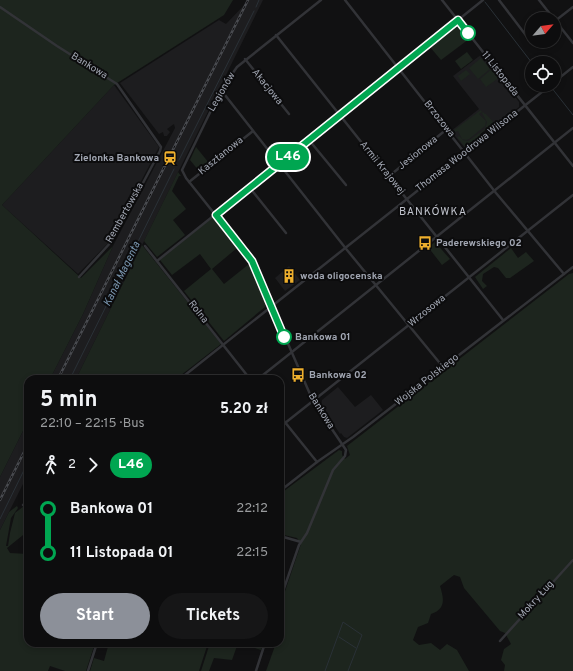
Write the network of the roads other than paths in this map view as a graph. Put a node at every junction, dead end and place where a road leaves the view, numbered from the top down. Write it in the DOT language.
graph roads {
  1 [pos="321,0"];
  2 [pos="345,0"];
  3 [pos="442,0"];
  4 [pos="483,0"];
  5 [pos="499,0"];
  6 [pos="539,0"];
  7 [pos="0,7"];
  8 [pos="573,7"];
  9 [pos="548,12"];
  10 [pos="561,15"];
  11 [pos="458,20"];
  12 [pos="561,28"];
  13 [pos="525,34"];
  14 [pos="276,35"];
  15 [pos="573,43"];
  16 [pos="245,60"];
  17 [pos="573,67"];
  18 [pos="399,68"];
  19 [pos="561,77"];
  20 [pos="222,90"];
  21 [pos="542,92"];
  22 [pos="525,105"];
  23 [pos="289,114"];
  24 [pos="340,115"];
  25 [pos="573,128"];
  26 [pos="447,129"];
  27 [pos="253,131"];
  28 [pos="309,140"];
  29 [pos="555,143"];
  30 [pos="159,144"];
  31 [pos="465,153"];
  32 [pos="280,164"];
  33 [pos="573,166"];
  34 [pos="182,170"];
  35 [pos="388,176"];
  36 [pos="189,182"];
  37 [pos="346,185"];
  38 [pos="250,188"];
  39 [pos="494,191"];
  40 [pos="573,195"];
  41 [pos="406,199"];
  42 [pos="216,215"];
  43 [pos="527,231"];
  44 [pos="286,233"];
  45 [pos="436,237"];
  46 [pos="145,246"];
  47 [pos="345,247"];
  48 [pos="157,261"];
  49 [pos="573,267"];
  50 [pos="564,274"];
  51 [pos="79,277"];
  52 [pos="469,278"];
  53 [pos="376,285"];
  54 [pos="271,306"];
  55 [pos="503,320"];
  56 [pos="409,326"];
  57 [pos="224,344"];
  58 [pos="291,353"];
  59 [pos="443,367"];
  60 [pos="185,375"];
  61 [pos="247,375"];
  62 [pos="263,375"];
  63 [pos="313,401"];
  64 [pos="285,423"];
  65 [pos="342,445"];
  66 [pos="317,462"];
  67 [pos="284,488"];
  68 [pos="284,537"];
  69 [pos="301,542"];
  70 [pos="573,560"];
  71 [pos="284,589"];
  72 [pos="500,641"];
  73 [pos="96,647"];
  74 [pos="264,647"];
  75 [pos="88,671"];
  76 [pos="256,671"];
  1 -- 14 [label="street, Legionów"];
  2 -- 18 [label="street, Brzozowa"];
  3 -- 11 [label="street, 11 Listopada"];
  4 -- 11 [label="street"];
  5 -- 13 [label="street"];
  6 -- 9 [label="street"];
  7 -- 30 [label="street, Bankowa"];
  8 -- 10 [label="street"];
  11 -- 18 [label="street"];
  11 -- 22 [label="street, 11 Listopada"];
  12 -- 15 [label="street"];
  14 -- 16 [label="street, Legionów"];
  14 -- 24 [label="street, Armii Krajowej"];
  16 -- 20 [label="street, Legionów"];
  16 -- 23 [label="street, Akacjowa"];
  17 -- 19 [label="street"];
  18 -- 24 [label="street"];
  18 -- 26 [label="street, Brzozowa"];
  20 -- 27 [label="street"];
  20 -- 34 [label="street, Legionów"];
  21 -- 22 [label="street, Thomasa Woodrowa Wilsona"];
  22 -- 29 [label="street, 11 Listopada"];
  22 -- 31 [label="street, Thomasa Woodrowa Wilsona"];
  24 -- 28 [label="street"];
  24 -- 35 [label="street, Armii Krajowej"];
  25 -- 29 [label="street"];
  26 -- 31 [label="street, Brzozowa"];
  26 -- 35 [label="street, Jesionowa"];
  27 -- 32 [label="street"];
  27 -- 36 [label="street, Kasztanowa"];
  28 -- 32 [label="street"];
  28 -- 37 [label="street"];
  29 -- 33 [label="street, 11 Listopada"];
  29 -- 39 [label="street"];
  30 -- 51 [label="street, Rembertowska"];
  31 -- 39 [label="street, Brzozowa"];
  31 -- 41 [label="street, Thomasa Woodrowa Wilsona"];
  32 -- 38 [label="street"];
  32 -- 47 [label="street"];
  34 -- 36 [label="street, Bankowa"];
  35 -- 41 [label="street, Armii Krajowej"];
  36 -- 42 [label="street, Bankowa"];
  38 -- 42 [label="street"];
  38 -- 44 [label="street"];
  39 -- 43 [label="street, Brzozowa"];
  39 -- 45 [label="street"];
  40 -- 43 [label="street, Wrzosowa"];
  41 -- 45 [label="street, Armii Krajowej"];
  41 -- 47 [label="street, Thomasa Woodrowa Wilsona"];
  42 -- 48 [label="street"];
  42 -- 54 [label="street, Bankowa"];
  43 -- 50 [label="street, Brzozowa"];
  43 -- 52 [label="street, Wrzosowa"];
  45 -- 52 [label="street, Armii Krajowej"];
  45 -- 53 [label="street"];
  46 -- 48 [label="street, Rolna"];
  47 -- 53 [label="street"];
  47 -- 54 [label="street, Thomasa Woodrowa Wilsona"];
  48 -- 57 [label="street, Rolna"];
  49 -- 50 [label="street, Wojska Polskiego"];
  50 -- 55 [label="street, Wojska Polskiego"];
  52 -- 55 [label="street, Armii Krajowej"];
  52 -- 56 [label="street, Wrzosowa"];
  53 -- 56 [label="street"];
  53 -- 58 [label="street"];
  54 -- 57 [label="street, Thomasa Woodrowa Wilsona"];
  54 -- 58 [label="street, Bankowa"];
  55 -- 59 [label="street, Wojska Polskiego"];
  56 -- 59 [label="street"];
  56 -- 63 [label="street, Wrzosowa"];
  57 -- 60 [label="street, Thomasa Woodrowa Wilsona"];
  57 -- 61 [label="street, Rolna"];
  58 -- 62 [label="street"];
  58 -- 63 [label="street, Bankowa"];
  59 -- 65 [label="street, Wojska Polskiego"];
  63 -- 64 [label="street, Wrzosowa"];
  63 -- 65 [label="street, Bankowa"];
  64 -- 66 [label="street"];
  65 -- 66 [label="street, Wojska Polskiego"];
  65 -- 69 [label="street"];
  66 -- 67 [label="street, Wojska Polskiego"];
  68 -- 69 [label="street"];
  69 -- 71 [label="street"];
  70 -- 72 [label="street, Mokry Ług"];
  73 -- 75 [label="street"];
  74 -- 76 [label="street"];
}
